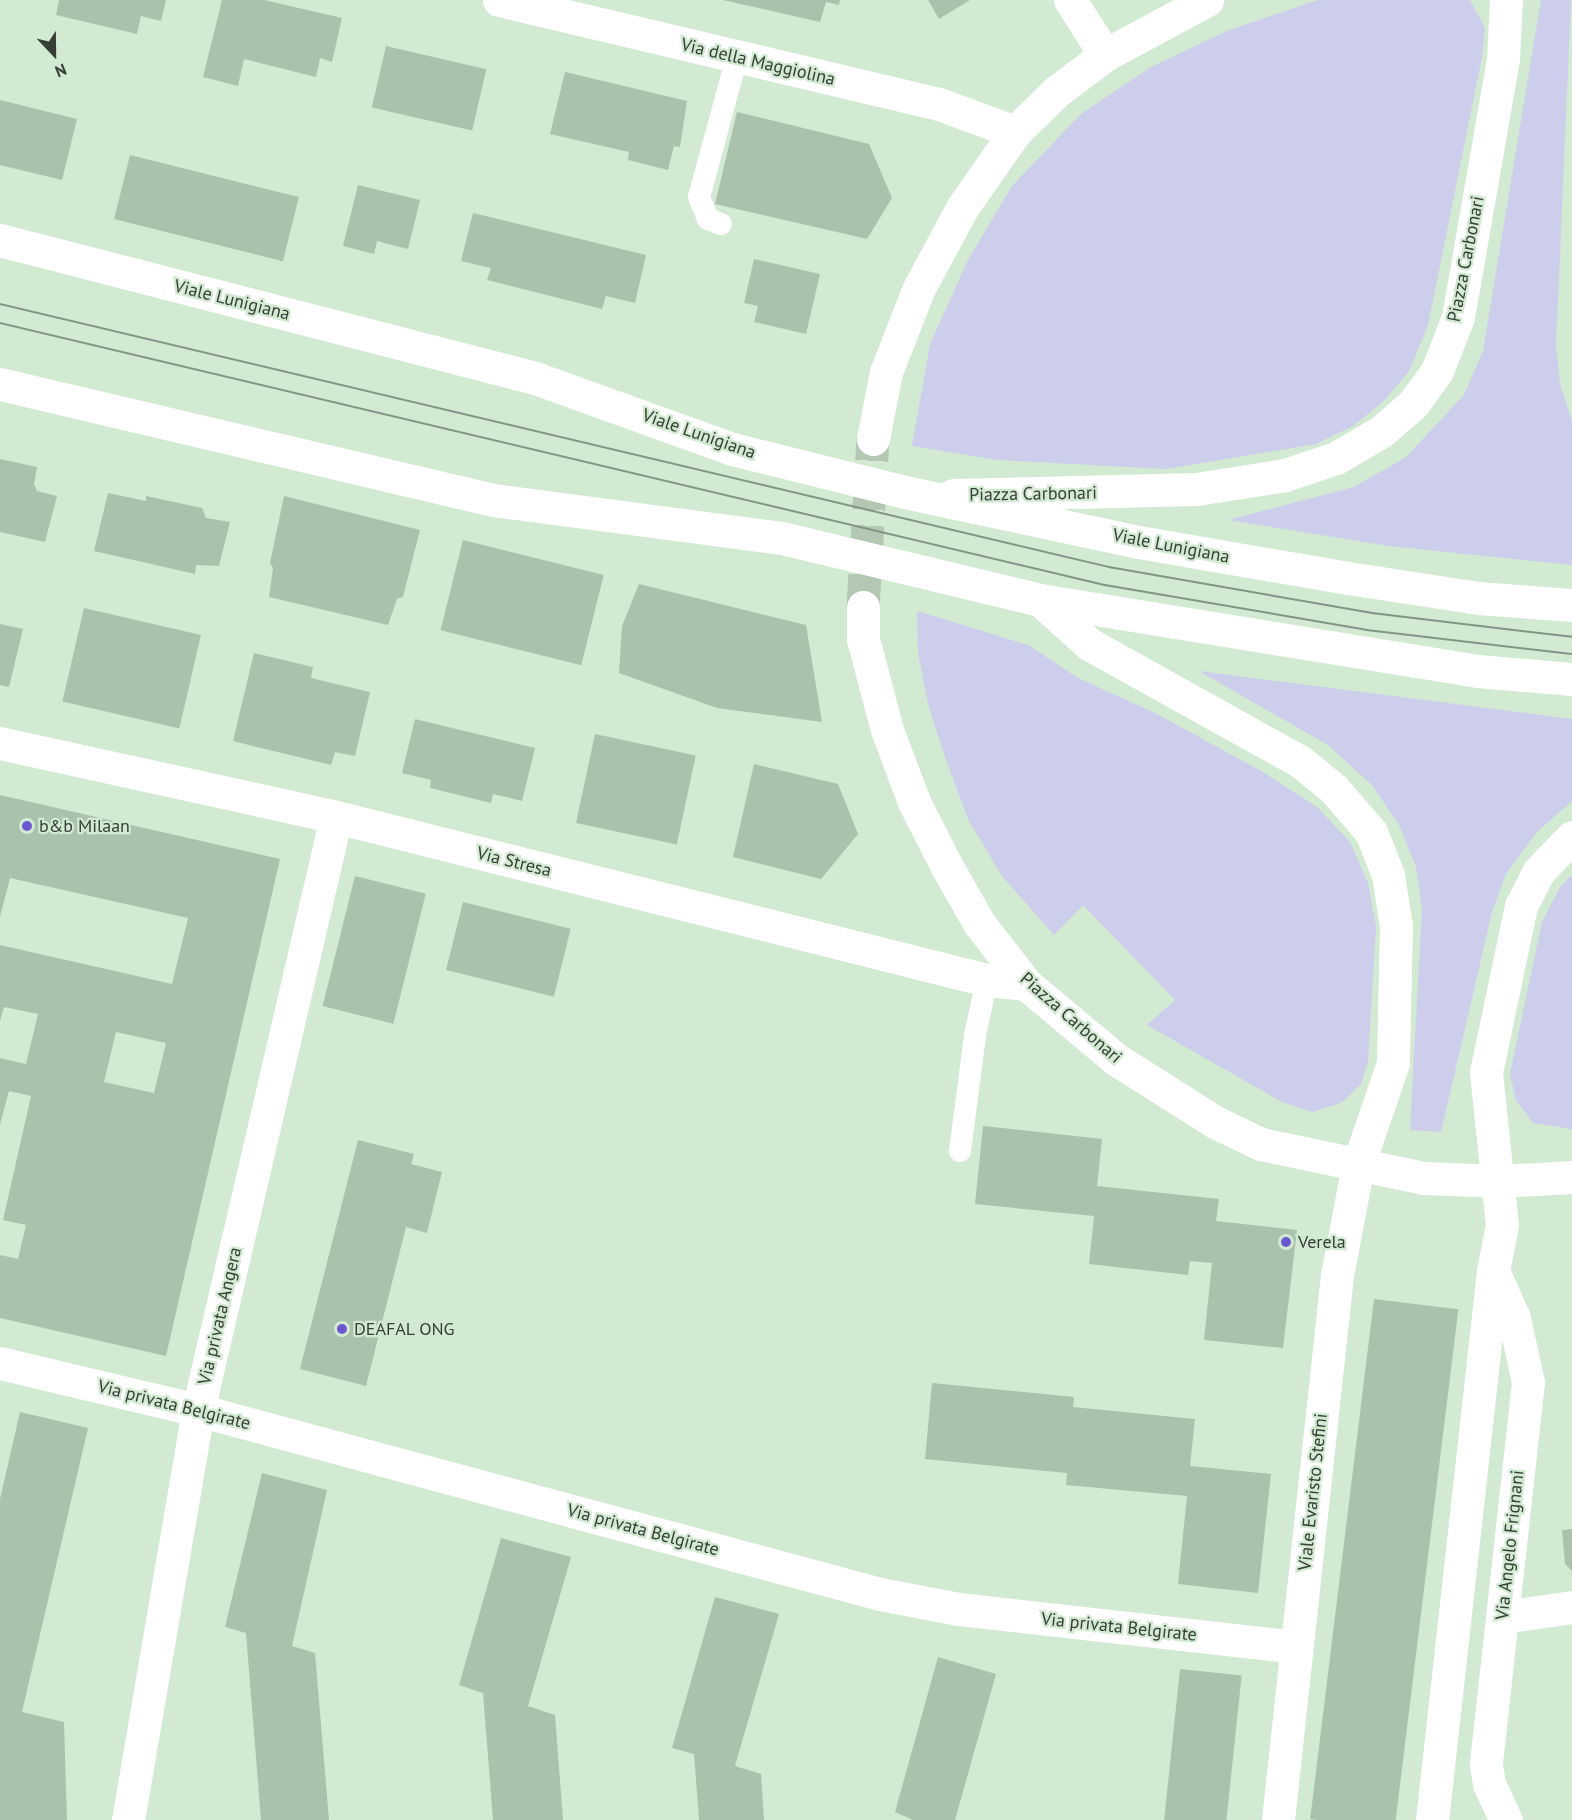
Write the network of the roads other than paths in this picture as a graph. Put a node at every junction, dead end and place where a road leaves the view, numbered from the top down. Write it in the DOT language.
graph roads {
  1 [pos="1070,0"];
  2 [pos="1208,0"];
  3 [pos="1506,0"];
  4 [pos="504,1"];
  5 [pos="1105,55"];
  6 [pos="737,57"];
  7 [pos="1015,132"];
  8 [pos="721,225"];
  9 [pos="0,240"];
  10 [pos="0,384"];
  11 [pos="873,439"];
  12 [pos="919,493"];
  13 [pos="1040,600"];
  14 [pos="1572,605"];
  15 [pos="863,607"];
  16 [pos="1572,679"];
  17 [pos="0,743"];
  18 [pos="336,817"];
  19 [pos="1572,837"];
  20 [pos="987,980"];
  21 [pos="1026,984"];
  22 [pos="960,1151"];
  23 [pos="1358,1165"];
  24 [pos="1572,1177"];
  25 [pos="1500,1181"];
  26 [pos="1493,1272"];
  27 [pos="0,1363"];
  28 [pos="198,1410"];
  29 [pos="1572,1607"];
  30 [pos="1502,1617"];
  31 [pos="1296,1647"];
  32 [pos="128,1820"];
  33 [pos="1278,1820"];
  34 [pos="1432,1820"];
  35 [pos="1506,1820"];
  1 -- 5 [label="street"];
  2 -- 5 [label="street"];
  3 -- 12 [label="street, Piazza Carbonari"];
  4 -- 6 [label="street, Via della Maggiolina"];
  5 -- 7 [label="street"];
  6 -- 7 [label="street, Via della Maggiolina"];
  6 -- 8 [label="lane"];
  7 -- 11 [label="street"];
  9 -- 12 [label="street, Viale Lunigiana"];
  10 -- 13 [label="street"];
  12 -- 14 [label="street, Viale Lunigiana"];
  13 -- 16 [label="street"];
  13 -- 23 [label="street"];
  15 -- 21 [label="street, Piazza Carbonari"];
  17 -- 18 [label="street, Via Stresa"];
  18 -- 20 [label="street, Via Stresa"];
  18 -- 28 [label="street, Via privata Angera"];
  19 -- 25 [label="street"];
  20 -- 21 [label="street, Via Stresa"];
  20 -- 22 [label="lane"];
  21 -- 23 [label="street, Piazza Carbonari"];
  23 -- 25 [label="street, Piazza Carbonari"];
  23 -- 31 [label="street, Viale Evaristo Stefini"];
  24 -- 25 [label="street, Piazza Carbonari"];
  25 -- 26 [label="street"];
  26 -- 30 [label="street, Via Angelo Frignani"];
  26 -- 34 [label="street"];
  27 -- 28 [label="street, Via privata Belgirate"];
  28 -- 31 [label="street, Via privata Belgirate"];
  28 -- 32 [label="street, Via privata Angera"];
  29 -- 30 [label="street"];
  30 -- 35 [label="street, Via Angelo Frignani"];
  31 -- 33 [label="street, Viale Evaristo Stefini"];
}
